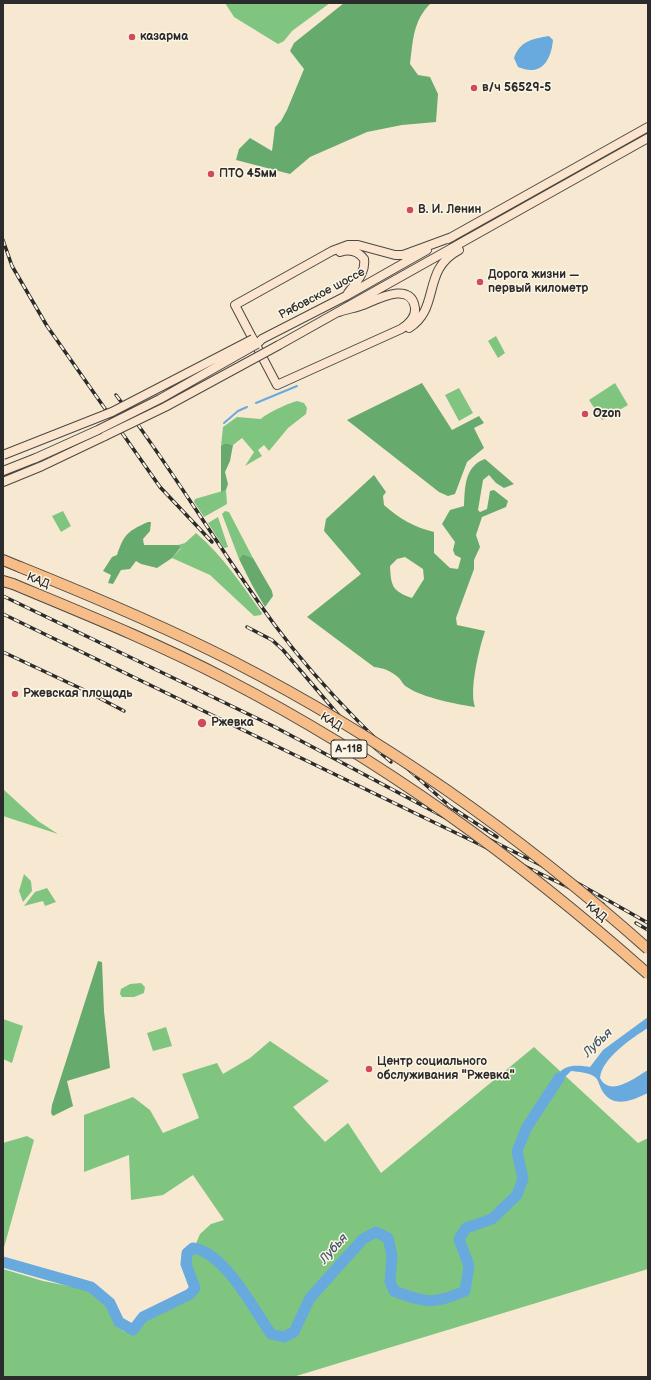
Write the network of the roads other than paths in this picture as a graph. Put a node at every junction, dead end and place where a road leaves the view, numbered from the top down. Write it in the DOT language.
graph roads {
  1 [pos="648,127"];
  2 [pos="648,138"];
  3 [pos="488,228"];
  4 [pos="452,237"];
  5 [pos="318,259"];
  6 [pos="346,296"];
  7 [pos="339,312"];
  8 [pos="392,334"];
  9 [pos="262,340"];
  10 [pos="3,455"];
  11 [pos="3,471"];
  12 [pos="3,482"];
  13 [pos="3,560"];
  14 [pos="3,580"];
  15 [pos="648,949"];
  16 [pos="648,974"];
  1 -- 4 [label="main road, Рябовское шоссе"];
  2 -- 3 [label="main road, Рябовское шоссе"];
  3 -- 7 [label="main road, Рябовское шоссе"];
  3 -- 8 [label="main road"];
  4 -- 5 [label="main road"];
  4 -- 6 [label="main road, Рябовское шоссе"];
  5 -- 6 [label="main road"];
  5 -- 8 [label="main road"];
  6 -- 9 [label="main road, Рябовское шоссе"];
  7 -- 8 [label="main road"];
  7 -- 12 [label="main road, Рябовское шоссе, bridge"];
  9 -- 10 [label="main road, bridge"];
  9 -- 11 [label="main road, Рябовское шоссе, bridge"];
  13 -- 15 [label="highway, КАД / А-118, bridge"];
  14 -- 16 [label="highway, КАД / А-118, bridge"];
}
